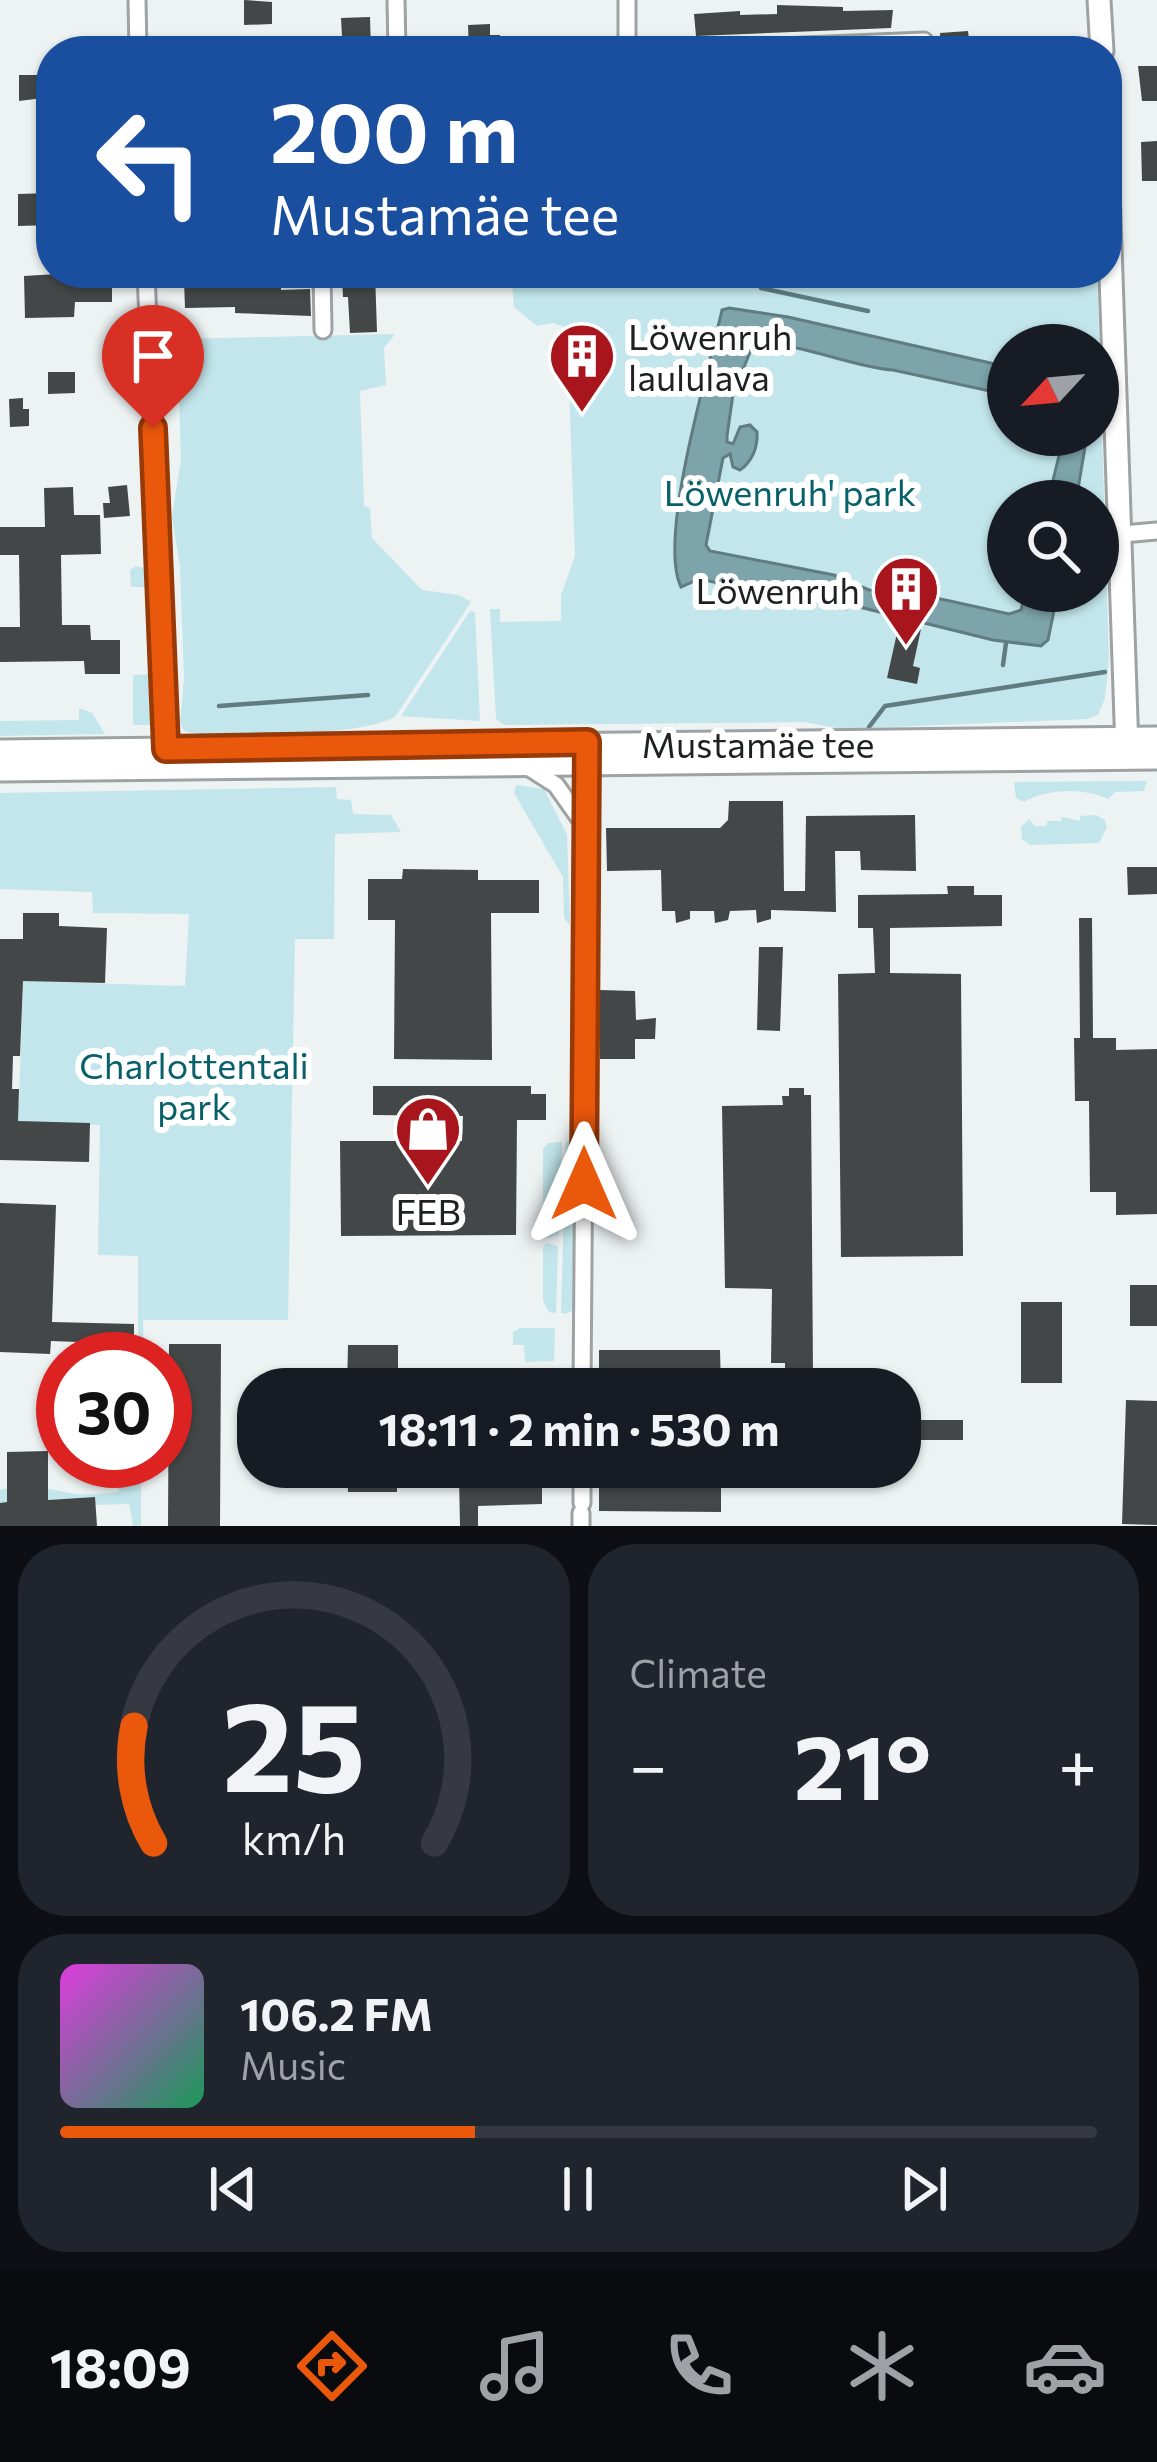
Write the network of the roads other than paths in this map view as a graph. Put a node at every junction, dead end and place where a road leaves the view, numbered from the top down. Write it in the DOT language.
graph roads {
  1 [pos="137,0"];
  2 [pos="396,0"];
  3 [pos="627,0"];
  4 [pos="1099,0"];
  5 [pos="138,36"];
  6 [pos="397,36"];
  7 [pos="627,36"];
  8 [pos="1101,36"];
  9 [pos="147,288"];
  10 [pos="322,288"];
  11 [pos="1113,288"];
  12 [pos="323,330"];
  13 [pos="1157,531"];
  14 [pos="1123,534"];
  15 [pos="1157,738"];
  16 [pos="1127,748"];
  17 [pos="166,749"];
  18 [pos="0,751"];
  19 [pos="587,753"];
  20 [pos="1157,758"];
  21 [pos="520,764"];
  22 [pos="0,770"];
  23 [pos="587,829"];
  24 [pos="582,1368"];
  1 -- 5 [label="street"];
  2 -- 6 [label="street"];
  3 -- 7 [label="street"];
  4 -- 8 [label="main road"];
  9 -- 17 [label="street"];
  10 -- 12 [label="street"];
  11 -- 14 [label="main road"];
  13 -- 14 [label="street"];
  14 -- 16 [label="main road"];
  15 -- 16 [label="main road, Mustamäe tee"];
  16 -- 19 [label="main road, Mustamäe tee"];
  16 -- 20 [label="main road, Mustamäe tee"];
  17 -- 18 [label="main road, Mustamäe tee"];
  17 -- 19 [label="main road, Mustamäe tee"];
  19 -- 21 [label="main road, Mustamäe tee"];
  19 -- 23 [label="street"];
  21 -- 22 [label="main road, Mustamäe tee"];
  21 -- 23 [label="street"];
  23 -- 24 [label="street"];
}
